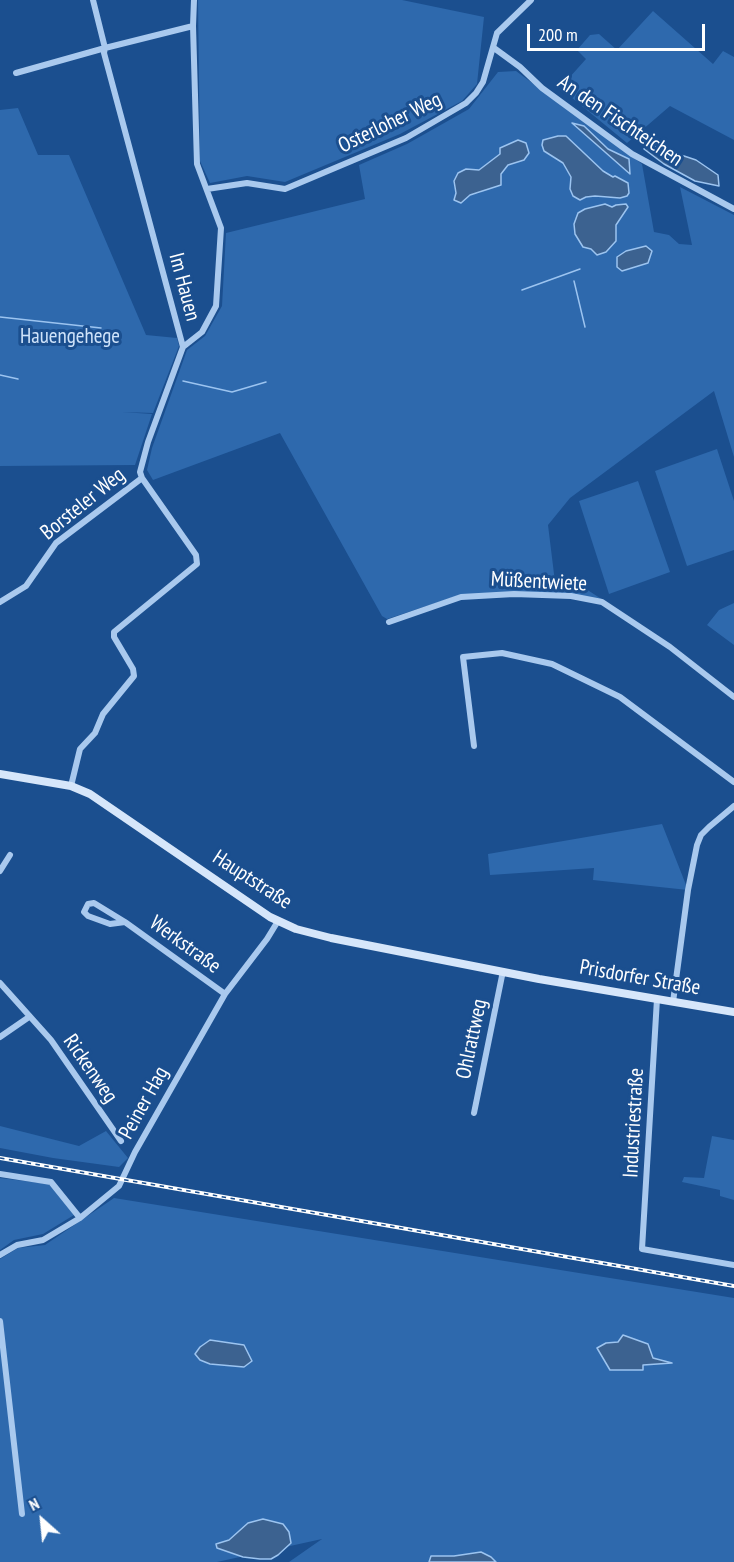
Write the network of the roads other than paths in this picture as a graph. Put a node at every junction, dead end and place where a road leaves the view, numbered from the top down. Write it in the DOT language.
graph roads {
  1 [pos="93,0"];
  2 [pos="194,0"];
  3 [pos="531,0"];
  4 [pos="193,26"];
  5 [pos="105,48"];
  6 [pos="494,48"];
  7 [pos="16,73"];
  8 [pos="207,189"];
  9 [pos="734,209"];
  10 [pos="183,347"];
  11 [pos="142,478"];
  12 [pos="0,602"];
  13 [pos="389,622"];
  14 [pos="734,697"];
  15 [pos="474,746"];
  16 [pos="0,774"];
  17 [pos="734,782"];
  18 [pos="71,786"];
  19 [pos="734,806"];
  20 [pos="10,855"];
  21 [pos="0,871"];
  22 [pos="278,921"];
  23 [pos="125,922"];
  24 [pos="503,972"];
  25 [pos="539,979"];
  26 [pos="0,983"];
  27 [pos="225,994"];
  28 [pos="657,999"];
  29 [pos="673,1002"];
  30 [pos="734,1012"];
  31 [pos="28,1017"];
  32 [pos="0,1037"];
  33 [pos="474,1113"];
  34 [pos="121,1141"];
  35 [pos="0,1174"];
  36 [pos="80,1218"];
  37 [pos="0,1255"];
  38 [pos="734,1265"];
  39 [pos="0,1321"];
  40 [pos="22,1514"];
  1 -- 5 [label="street, Im Hauen"];
  2 -- 4 [label="street, Im Hauen"];
  3 -- 6 [label="street, Osterloher Weg"];
  4 -- 5 [label="street"];
  4 -- 8 [label="street, Im Hauen"];
  5 -- 7 [label="street"];
  5 -- 10 [label="street, Im Hauen"];
  6 -- 8 [label="street, Osterloher Weg"];
  6 -- 9 [label="street, An den Fischteichen"];
  8 -- 10 [label="street, Im Hauen"];
  10 -- 11 [label="street, Borsteler Weg"];
  11 -- 12 [label="street, Borsteler Weg"];
  11 -- 18 [label="street"];
  13 -- 14 [label="street, Müßentwiete"];
  15 -- 17 [label="street"];
  16 -- 18 [label="main road, Hauptstraße"];
  18 -- 22 [label="main road, Hauptstraße"];
  19 -- 29 [label="street"];
  20 -- 21 [label="street"];
  22 -- 24 [label="main road, Hauptstraße"];
  22 -- 27 [label="street, Peiner Hag"];
  23 -- 23 [label="street, Werkstraße"];
  23 -- 27 [label="street, Werkstraße"];
  24 -- 25 [label="main road, Hauptstraße"];
  24 -- 33 [label="street, Ohlrattweg"];
  25 -- 28 [label="main road, Prisdorfer Straße"];
  26 -- 31 [label="street, Rickenweg"];
  27 -- 36 [label="street, Peiner Hag"];
  28 -- 29 [label="main road, Prisdorfer Straße"];
  28 -- 38 [label="street, Industriestraße"];
  29 -- 30 [label="main road, Prisdorfer Straße"];
  31 -- 32 [label="street"];
  31 -- 34 [label="street, Rickenweg"];
  35 -- 36 [label="street"];
  36 -- 37 [label="street, Peiner Hag"];
  39 -- 40 [label="street"];
}
